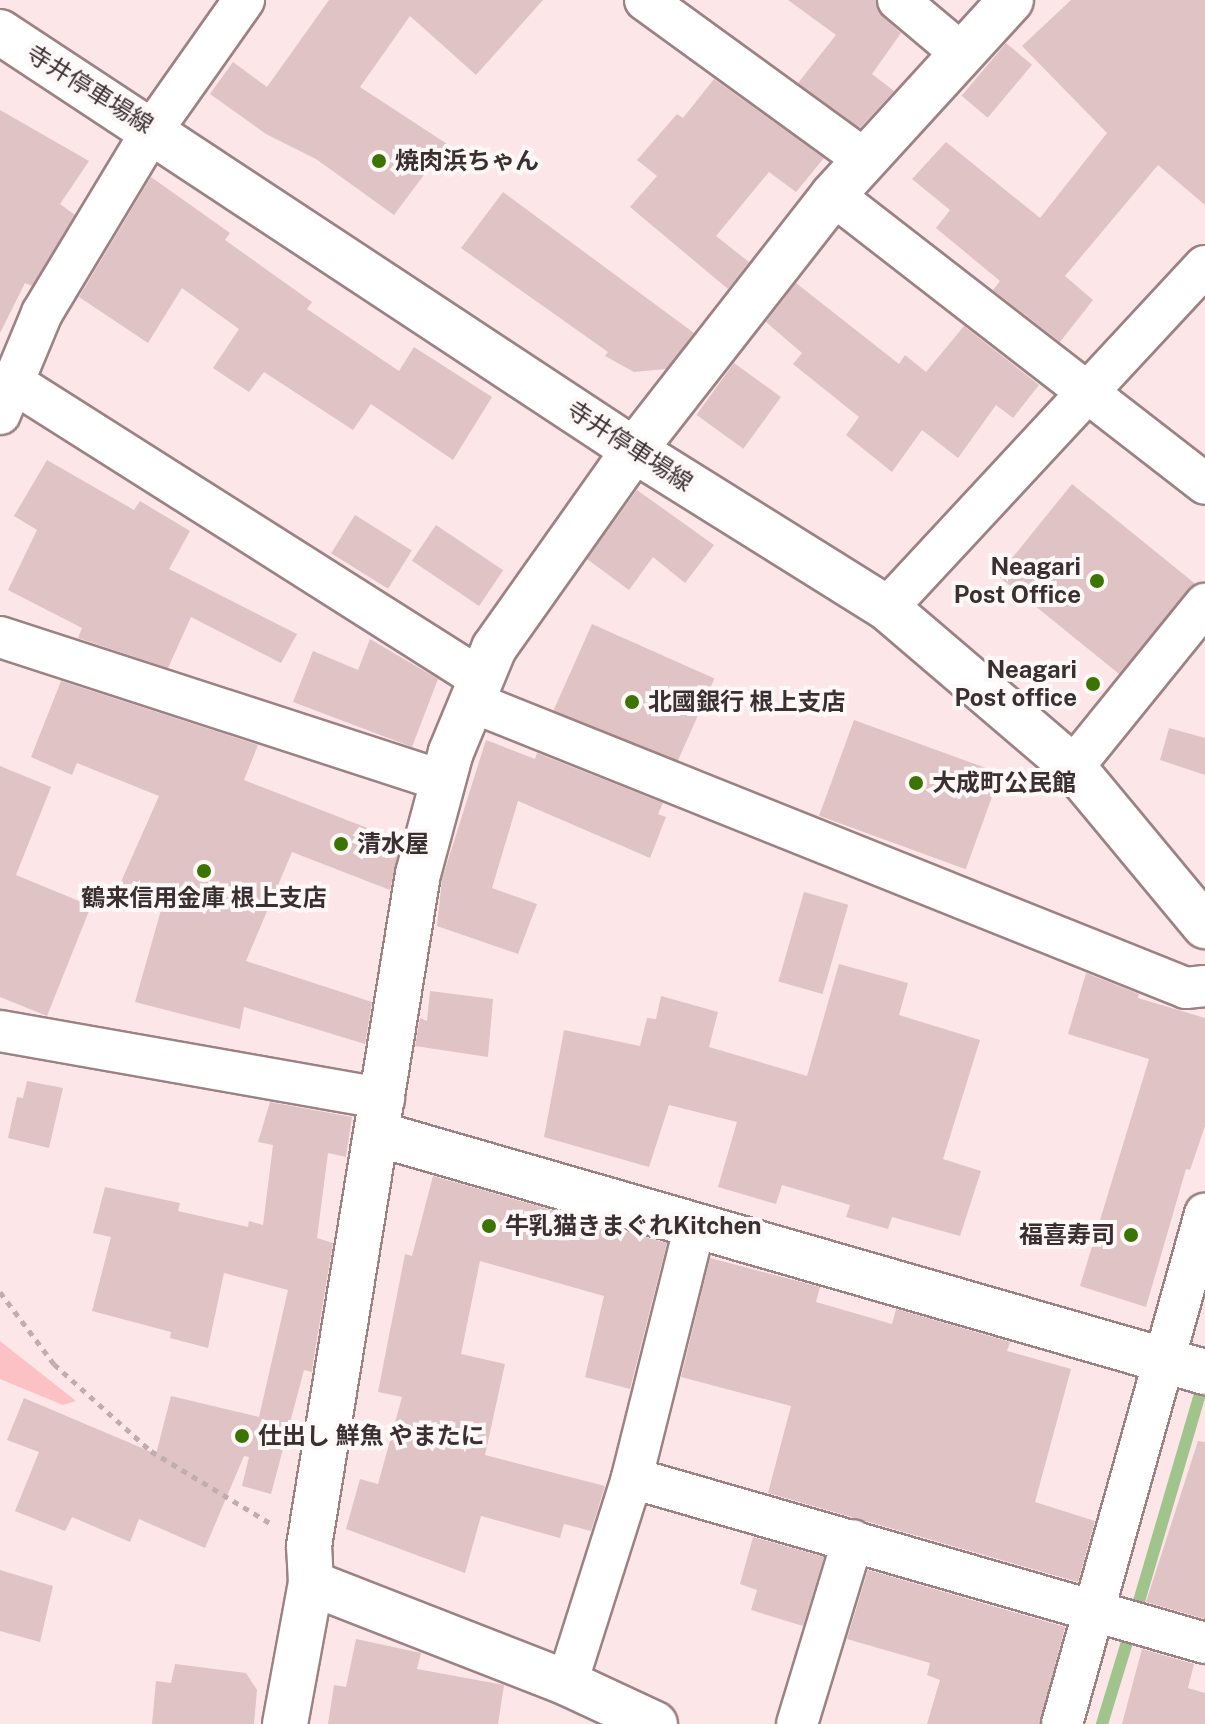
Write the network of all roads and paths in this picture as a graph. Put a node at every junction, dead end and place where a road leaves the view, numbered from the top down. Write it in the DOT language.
graph roads {
  1 [pos="244,0"];
  2 [pos="645,0"];
  3 [pos="898,0"];
  4 [pos="1011,0"];
  5 [pos="0,32"];
  6 [pos="960,52"];
  7 [pos="153,129"];
  8 [pos="864,159"];
  9 [pos="833,195"];
  10 [pos="1205,266"];
  11 [pos="1084,394"];
  12 [pos="7,399"];
  13 [pos="634,450"];
  14 [pos="1205,484"];
  15 [pos="1205,604"];
  16 [pos="887,608"];
  17 [pos="0,637"];
  18 [pos="476,691"];
  19 [pos="1073,767"];
  20 [pos="443,781"];
  21 [pos="1205,926"];
  22 [pos="1205,986"];
  23 [pos="0,1031"];
  24 [pos="381,1116"];
  25 [pos="1205,1214"];
  26 [pos="695,1225"];
  27 [pos="0,1292"];
  28 [pos="1186,1366"];
  29 [pos="632,1478"];
  30 [pos="853,1540"];
  31 [pos="310,1564"];
  32 [pos="1095,1611"];
  33 [pos="1205,1643"];
  34 [pos="567,1683"];
  35 [pos="285,1724"];
  36 [pos="655,1724"];
  37 [pos="797,1724"];
  38 [pos="1062,1724"];
  1 -- 7 [label="street"];
  2 -- 8 [label="street"];
  3 -- 6 [label="street"];
  4 -- 6 [label="street"];
  5 -- 7 [label="street, 寺井停車場線"];
  6 -- 8 [label="street"];
  7 -- 12 [label="street"];
  7 -- 13 [label="street, 寺井停車場線"];
  8 -- 9 [label="street"];
  9 -- 11 [label="street"];
  9 -- 13 [label="street"];
  10 -- 11 [label="street"];
  11 -- 14 [label="street"];
  11 -- 16 [label="street"];
  12 -- 18 [label="street"];
  13 -- 16 [label="street, 寺井停車場線"];
  13 -- 18 [label="street"];
  15 -- 19 [label="street"];
  16 -- 19 [label="street, 寺井停車場線"];
  17 -- 20 [label="street"];
  18 -- 20 [label="street"];
  18 -- 22 [label="street"];
  19 -- 21 [label="street, 寺井停車場線"];
  20 -- 24 [label="street"];
  23 -- 24 [label="street"];
  24 -- 26 [label="street"];
  24 -- 31 [label="street"];
  25 -- 28 [label="street"];
  26 -- 28 [label="street"];
  26 -- 29 [label="street"];
  27 -- 31 [label="path"];
  28 -- 32 [label="street"];
  29 -- 30 [label="street"];
  29 -- 34 [label="street"];
  30 -- 32 [label="street"];
  30 -- 37 [label="street"];
  31 -- 34 [label="street"];
  31 -- 35 [label="street"];
  32 -- 33 [label="street"];
  32 -- 38 [label="street"];
  34 -- 36 [label="street"];
}
